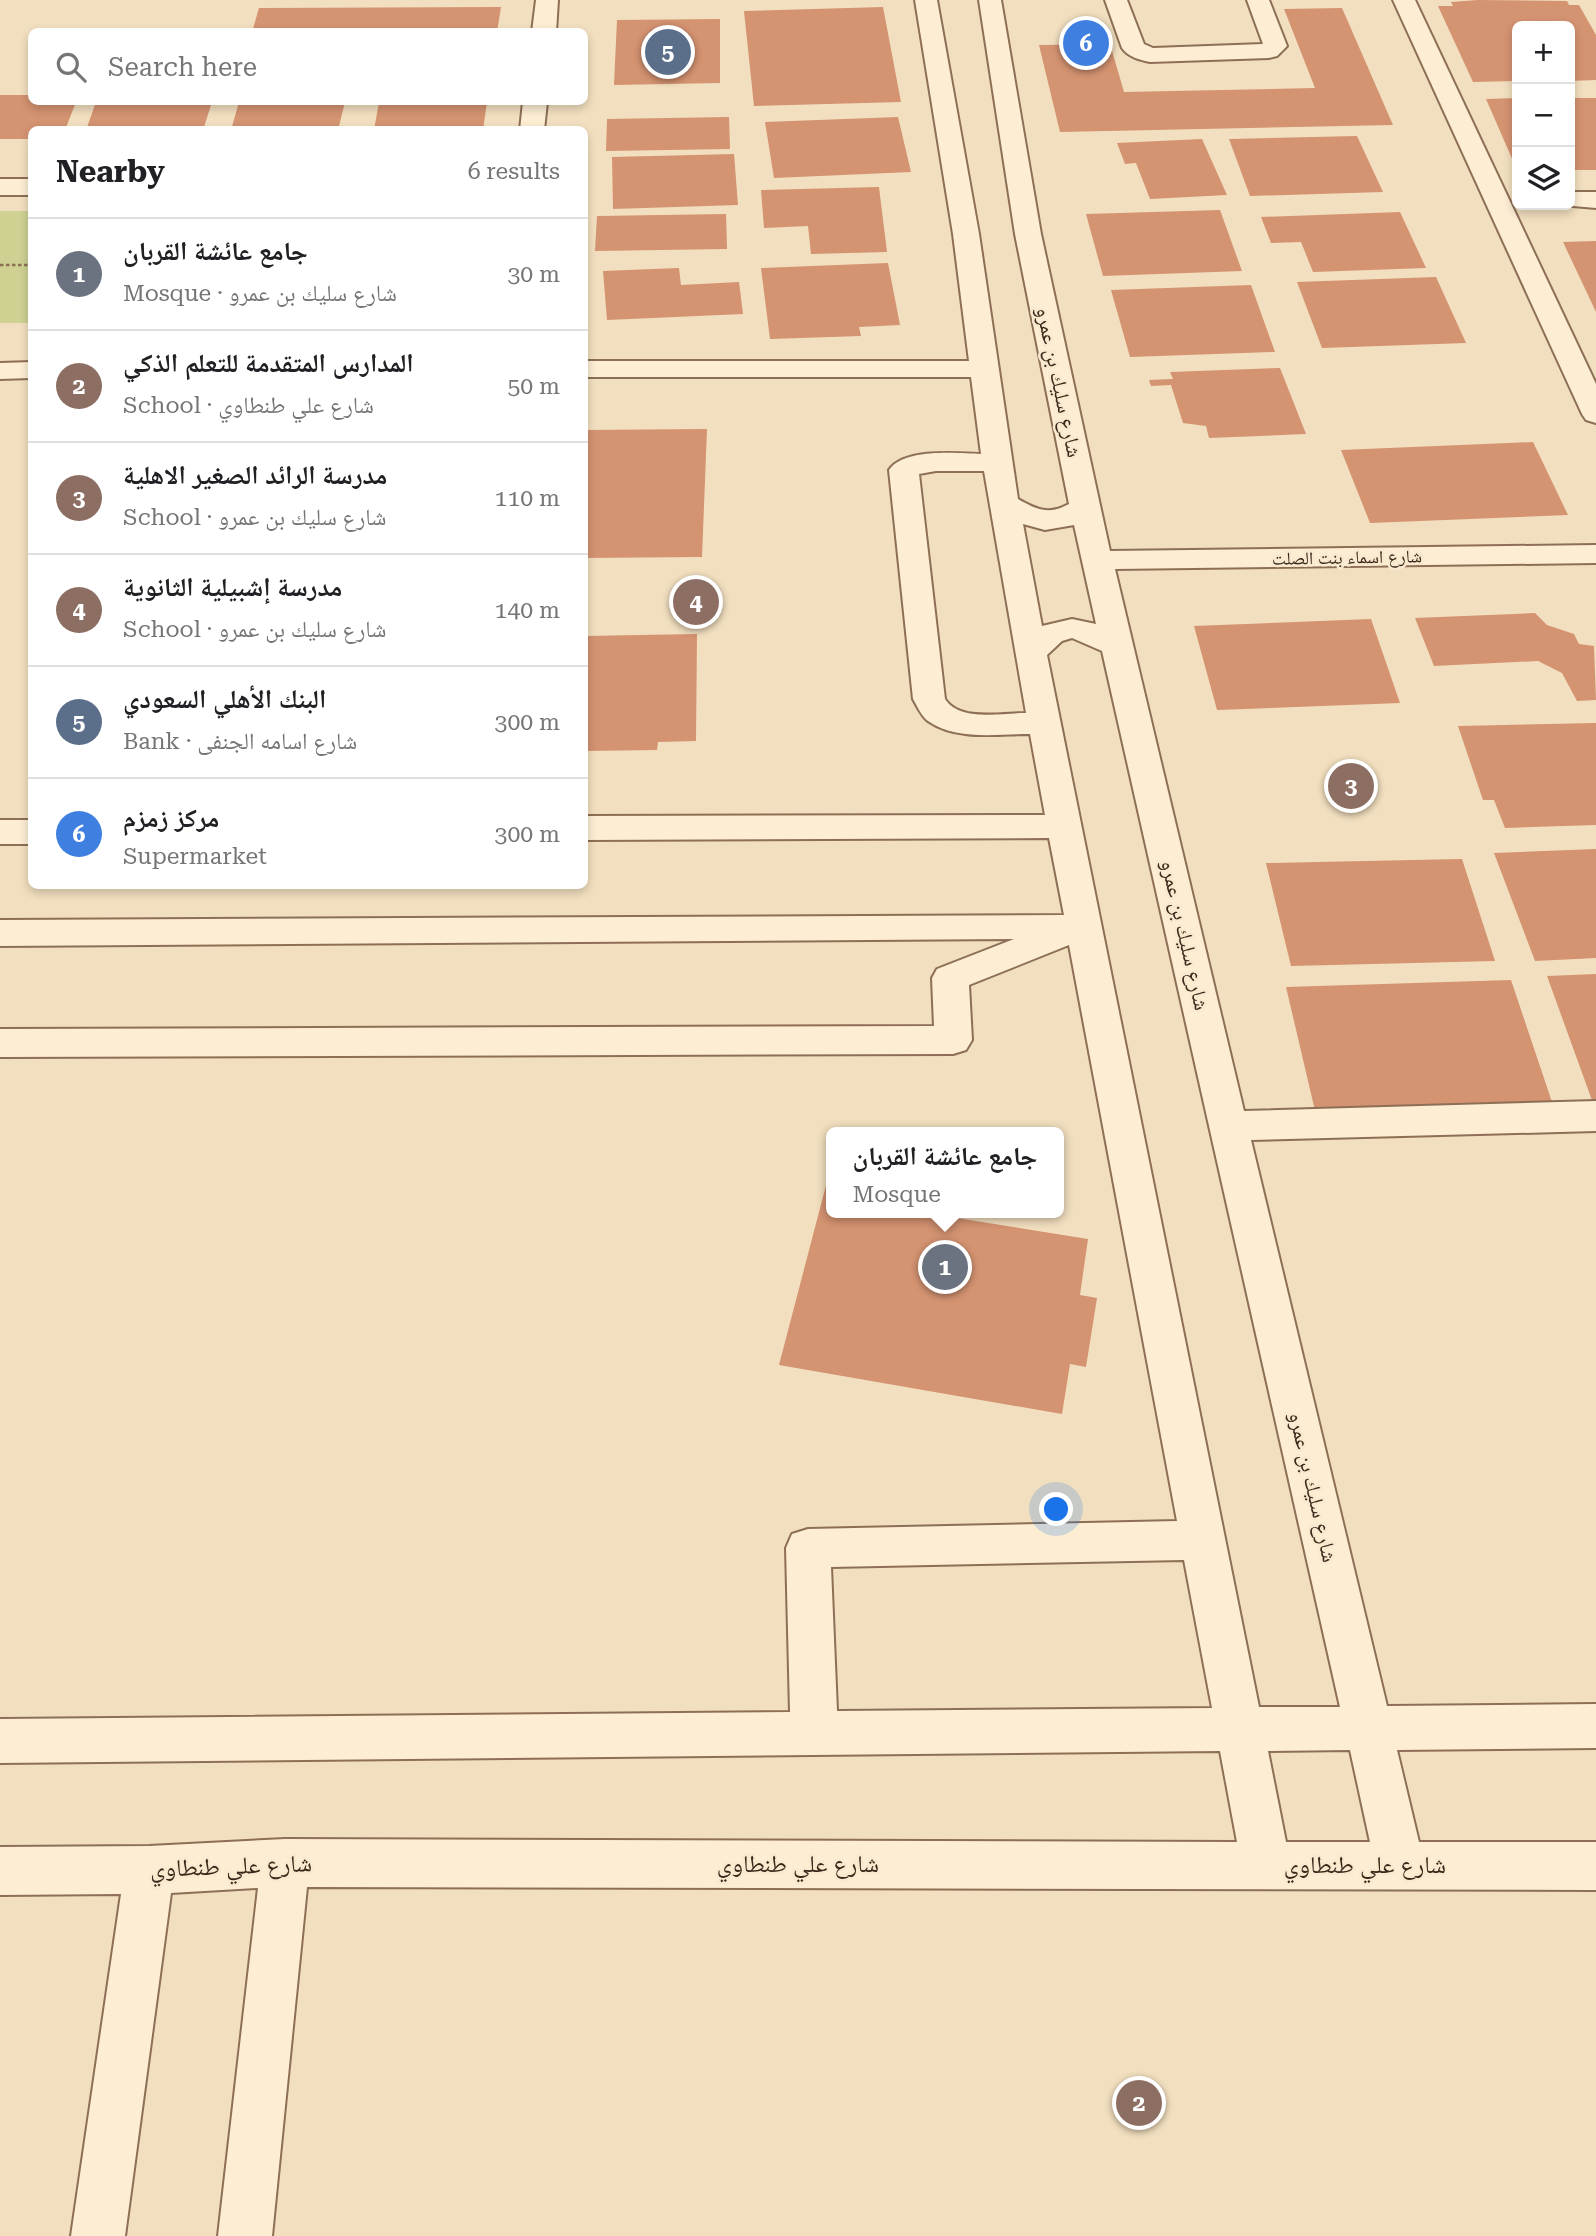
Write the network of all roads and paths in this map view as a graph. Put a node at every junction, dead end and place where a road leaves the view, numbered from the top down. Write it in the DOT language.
graph roads {
  1 [pos="547,0"];
  2 [pos="926,0"];
  3 [pos="990,0"];
  4 [pos="1115,0"];
  5 [pos="1258,0"];
  6 [pos="1404,0"];
  7 [pos="544,28"];
  8 [pos="536,105"];
  9 [pos="533,126"];
  10 [pos="0,187"];
  11 [pos="28,187"];
  12 [pos="1507,200"];
  13 [pos="1575,200"];
  14 [pos="1596,200"];
  15 [pos="0,265"];
  16 [pos="28,265"];
  17 [pos="588,369"];
  18 [pos="984,369"];
  19 [pos="0,370"];
  20 [pos="28,370"];
  21 [pos="1596,414"];
  22 [pos="997,463"];
  23 [pos="1005,504"];
  24 [pos="1085,508"];
  25 [pos="1596,554"];
  26 [pos="1098,560"];
  27 [pos="1118,647"];
  28 [pos="1031,654"];
  29 [pos="1044,723"];
  30 [pos="1065,825"];
  31 [pos="588,828"];
  32 [pos="0,832"];
  33 [pos="28,832"];
  34 [pos="1083,926"];
  35 [pos="0,933"];
  36 [pos="0,1043"];
  37 [pos="1596,1116"];
  38 [pos="1229,1126"];
  39 [pos="1203,1540"];
  40 [pos="1596,1726"];
  41 [pos="1369,1727"];
  42 [pos="1239,1729"];
  43 [pos="814,1733"];
  44 [pos="0,1741"];
  45 [pos="285,1863"];
  46 [pos="1266,1865"];
  47 [pos="1400,1866"];
  48 [pos="1596,1866"];
  49 [pos="149,1870"];
  50 [pos="0,1871"];
  51 [pos="98,2236"];
  52 [pos="245,2236"];
  1 -- 7 [label="street"];
  2 -- 18 [label="street"];
  3 -- 24 [label="street, شارع سليك بن عمرو"];
  4 -- 5 [label="street"];
  6 -- 12 [label="street"];
  8 -- 9 [label="street"];
  10 -- 11 [label="street"];
  12 -- 21 [label="street"];
  13 -- 14 [label="street"];
  15 -- 16 [label="path"];
  17 -- 18 [label="street"];
  18 -- 22 [label="street"];
  19 -- 20 [label="street"];
  22 -- 23 [label="street"];
  22 -- 29 [label="street"];
  23 -- 24 [label="street"];
  23 -- 28 [label="street"];
  24 -- 26 [label="street, شارع سليك بن عمرو"];
  25 -- 26 [label="street, شارع اسماء بنت الصلت"];
  26 -- 27 [label="street, شارع سليك بن عمرو"];
  27 -- 28 [label="street"];
  27 -- 38 [label="street, شارع سليك بن عمرو"];
  28 -- 29 [label="street"];
  29 -- 30 [label="street"];
  30 -- 31 [label="street"];
  30 -- 34 [label="street"];
  32 -- 33 [label="street"];
  34 -- 35 [label="street"];
  34 -- 36 [label="street"];
  34 -- 39 [label="street"];
  37 -- 38 [label="street"];
  38 -- 41 [label="street, شارع سليك بن عمرو"];
  39 -- 42 [label="street"];
  39 -- 43 [label="street"];
  40 -- 41 [label="street"];
  41 -- 42 [label="street"];
  41 -- 47 [label="street, شارع سليك بن عمرو"];
  42 -- 43 [label="street"];
  42 -- 46 [label="street"];
  43 -- 44 [label="street"];
  45 -- 46 [label="street, شارع علي طنطاوي"];
  45 -- 49 [label="street, شارع علي طنطاوي"];
  45 -- 52 [label="street"];
  46 -- 47 [label="street, شارع علي طنطاوي"];
  47 -- 48 [label="street, شارع علي طنطاوي"];
  49 -- 50 [label="street, شارع علي طنطاوي"];
  49 -- 51 [label="street"];
}
